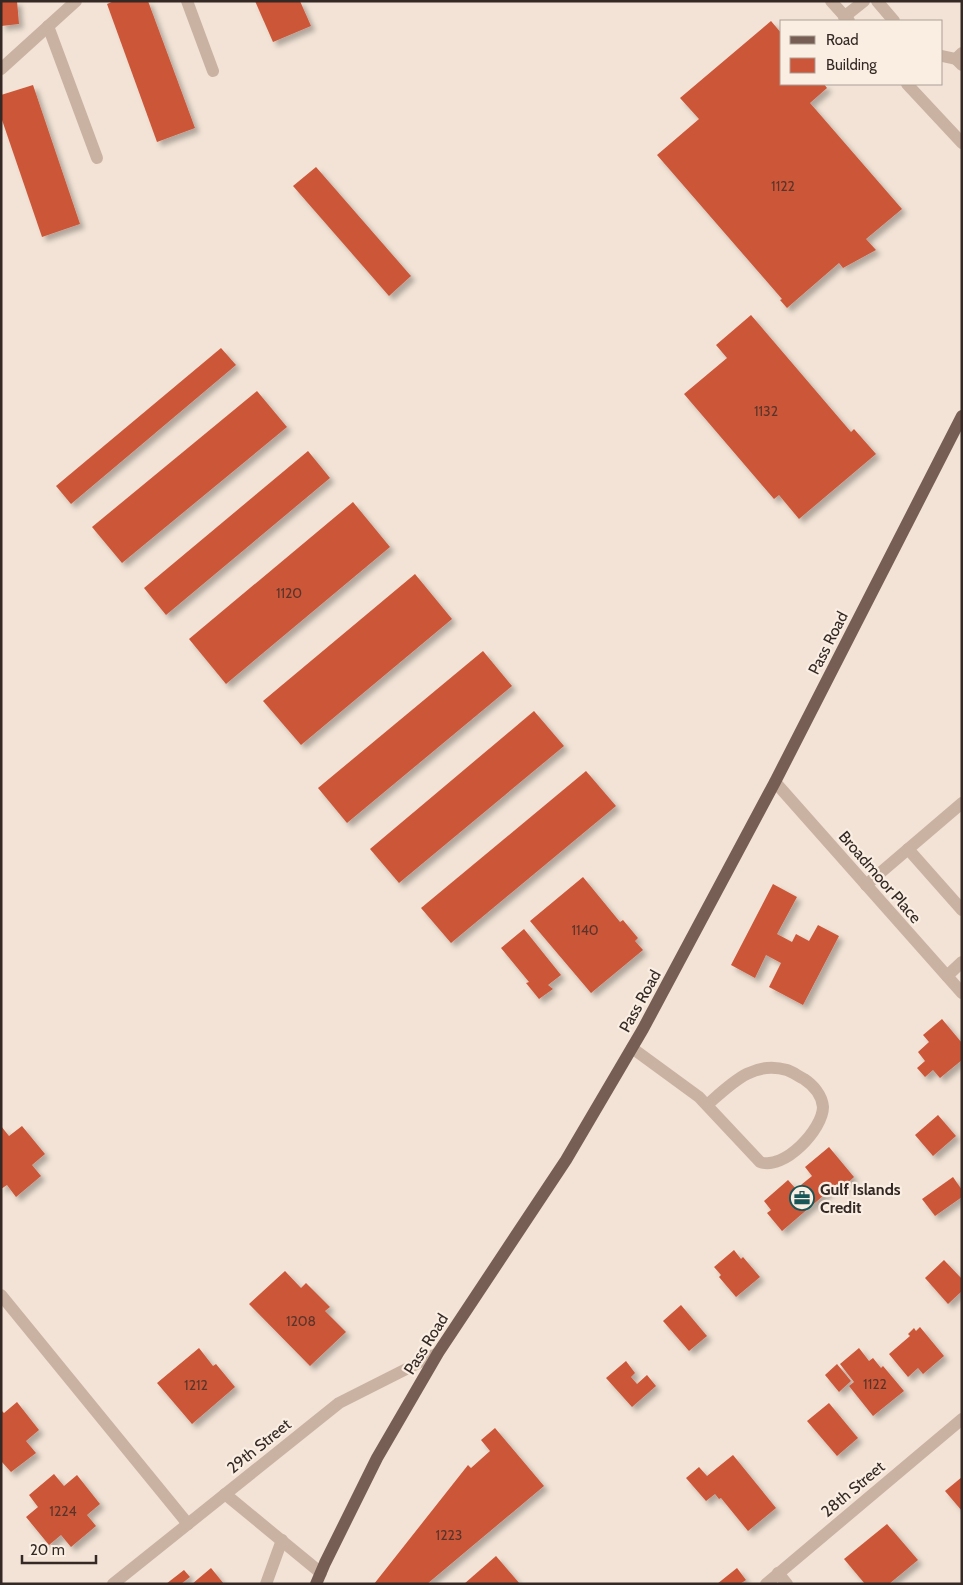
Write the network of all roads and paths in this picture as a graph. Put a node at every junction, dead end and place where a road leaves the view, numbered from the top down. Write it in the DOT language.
graph roads {
  1 [pos="76,1"];
  2 [pos="187,1"];
  3 [pos="830,1"];
  4 [pos="864,1"];
  5 [pos="877,1"];
  6 [pos="846,19"];
  7 [pos="893,20"];
  8 [pos="48,26"];
  9 [pos="943,56"];
  10 [pos="960,59"];
  11 [pos="1,69"];
  12 [pos="213,71"];
  13 [pos="908,85"];
  14 [pos="960,139"];
  15 [pos="97,158"];
  16 [pos="962,416"];
  17 [pos="775,782"];
  18 [pos="962,803"];
  19 [pos="908,849"];
  20 [pos="866,885"];
  21 [pos="962,910"];
  22 [pos="962,962"];
  23 [pos="947,976"];
  24 [pos="962,993"];
  25 [pos="632,1048"];
  26 [pos="707,1105"];
  27 [pos="1,1295"];
  28 [pos="438,1353"];
  29 [pos="962,1419"];
  30 [pos="225,1494"];
  31 [pos="188,1524"];
  32 [pos="282,1540"];
  33 [pos="778,1573"];
  34 [pos="319,1579"];
  35 [pos="113,1584"];
  36 [pos="266,1584"];
  37 [pos="766,1584"];
  38 [pos="787,1584"];
  1 -- 8 [label="street"];
  2 -- 12 [label="street"];
  3 -- 6 [label="street"];
  4 -- 6 [label="street"];
  5 -- 7 [label="street"];
  8 -- 11 [label="street"];
  8 -- 15 [label="street"];
  9 -- 10 [label="street"];
  13 -- 14 [label="street"];
  16 -- 17 [label="main road, Pass Road"];
  17 -- 20 [label="street, Broadmoor Place"];
  17 -- 25 [label="main road, Pass Road"];
  18 -- 19 [label="street"];
  19 -- 20 [label="street"];
  19 -- 21 [label="street"];
  20 -- 23 [label="street, Broadmoor Place"];
  22 -- 23 [label="street"];
  23 -- 24 [label="street, Broadmoor Place"];
  25 -- 26 [label="street"];
  25 -- 28 [label="main road, Pass Road"];
  26 -- 26 [label="street"];
  27 -- 31 [label="street"];
  28 -- 30 [label="street, 29th Street"];
  28 -- 34 [label="main road, Pass Road"];
  29 -- 33 [label="street, 28th Street"];
  30 -- 31 [label="street, 29th Street"];
  30 -- 32 [label="street"];
  31 -- 35 [label="street, 29th Street"];
  32 -- 34 [label="street"];
  32 -- 36 [label="street"];
  33 -- 37 [label="street, 28th Street"];
  33 -- 38 [label="street"];
}
